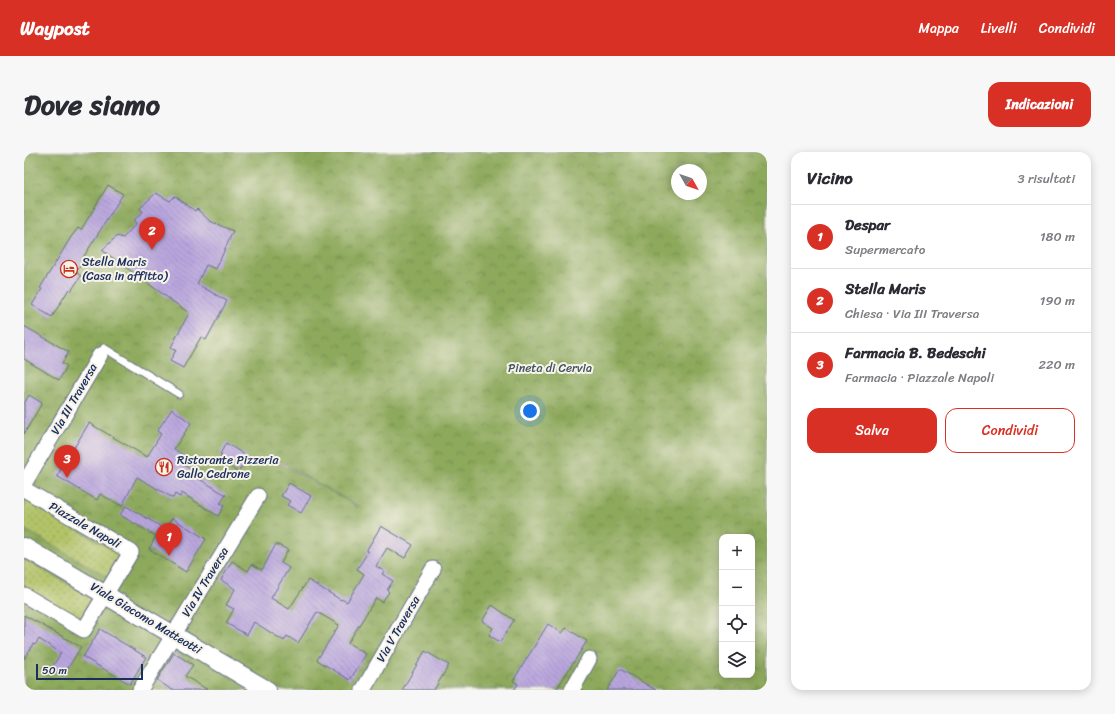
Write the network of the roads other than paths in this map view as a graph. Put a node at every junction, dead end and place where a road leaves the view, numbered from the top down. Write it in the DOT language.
graph roads {
  1 [pos="100,355"];
  2 [pos="179,394"];
  3 [pos="24,484"];
  4 [pos="24,489"];
  5 [pos="258,496"];
  6 [pos="24,547"];
  7 [pos="432,568"];
  8 [pos="106,594"];
  9 [pos="24,595"];
  10 [pos="173,635"];
  11 [pos="589,659"];
  12 [pos="140,690"];
  13 [pos="267,690"];
  14 [pos="363,690"];
  15 [pos="572,690"];
  1 -- 2 [label="lane"];
  1 -- 3 [label="street, Via III Traversa"];
  4 -- 8 [label="street, Piazzale Napoli"];
  5 -- 10 [label="street, Via IV Traversa"];
  6 -- 8 [label="street, Viale Giacomo Matteotti"];
  7 -- 14 [label="street, Via V Traversa"];
  8 -- 9 [label="street, Piazzale Napoli"];
  8 -- 10 [label="street, Viale Giacomo Matteotti"];
  10 -- 12 [label="street, Via IV Traversa"];
  10 -- 13 [label="street, Viale Giacomo Matteotti"];
  11 -- 15 [label="street"];
}
